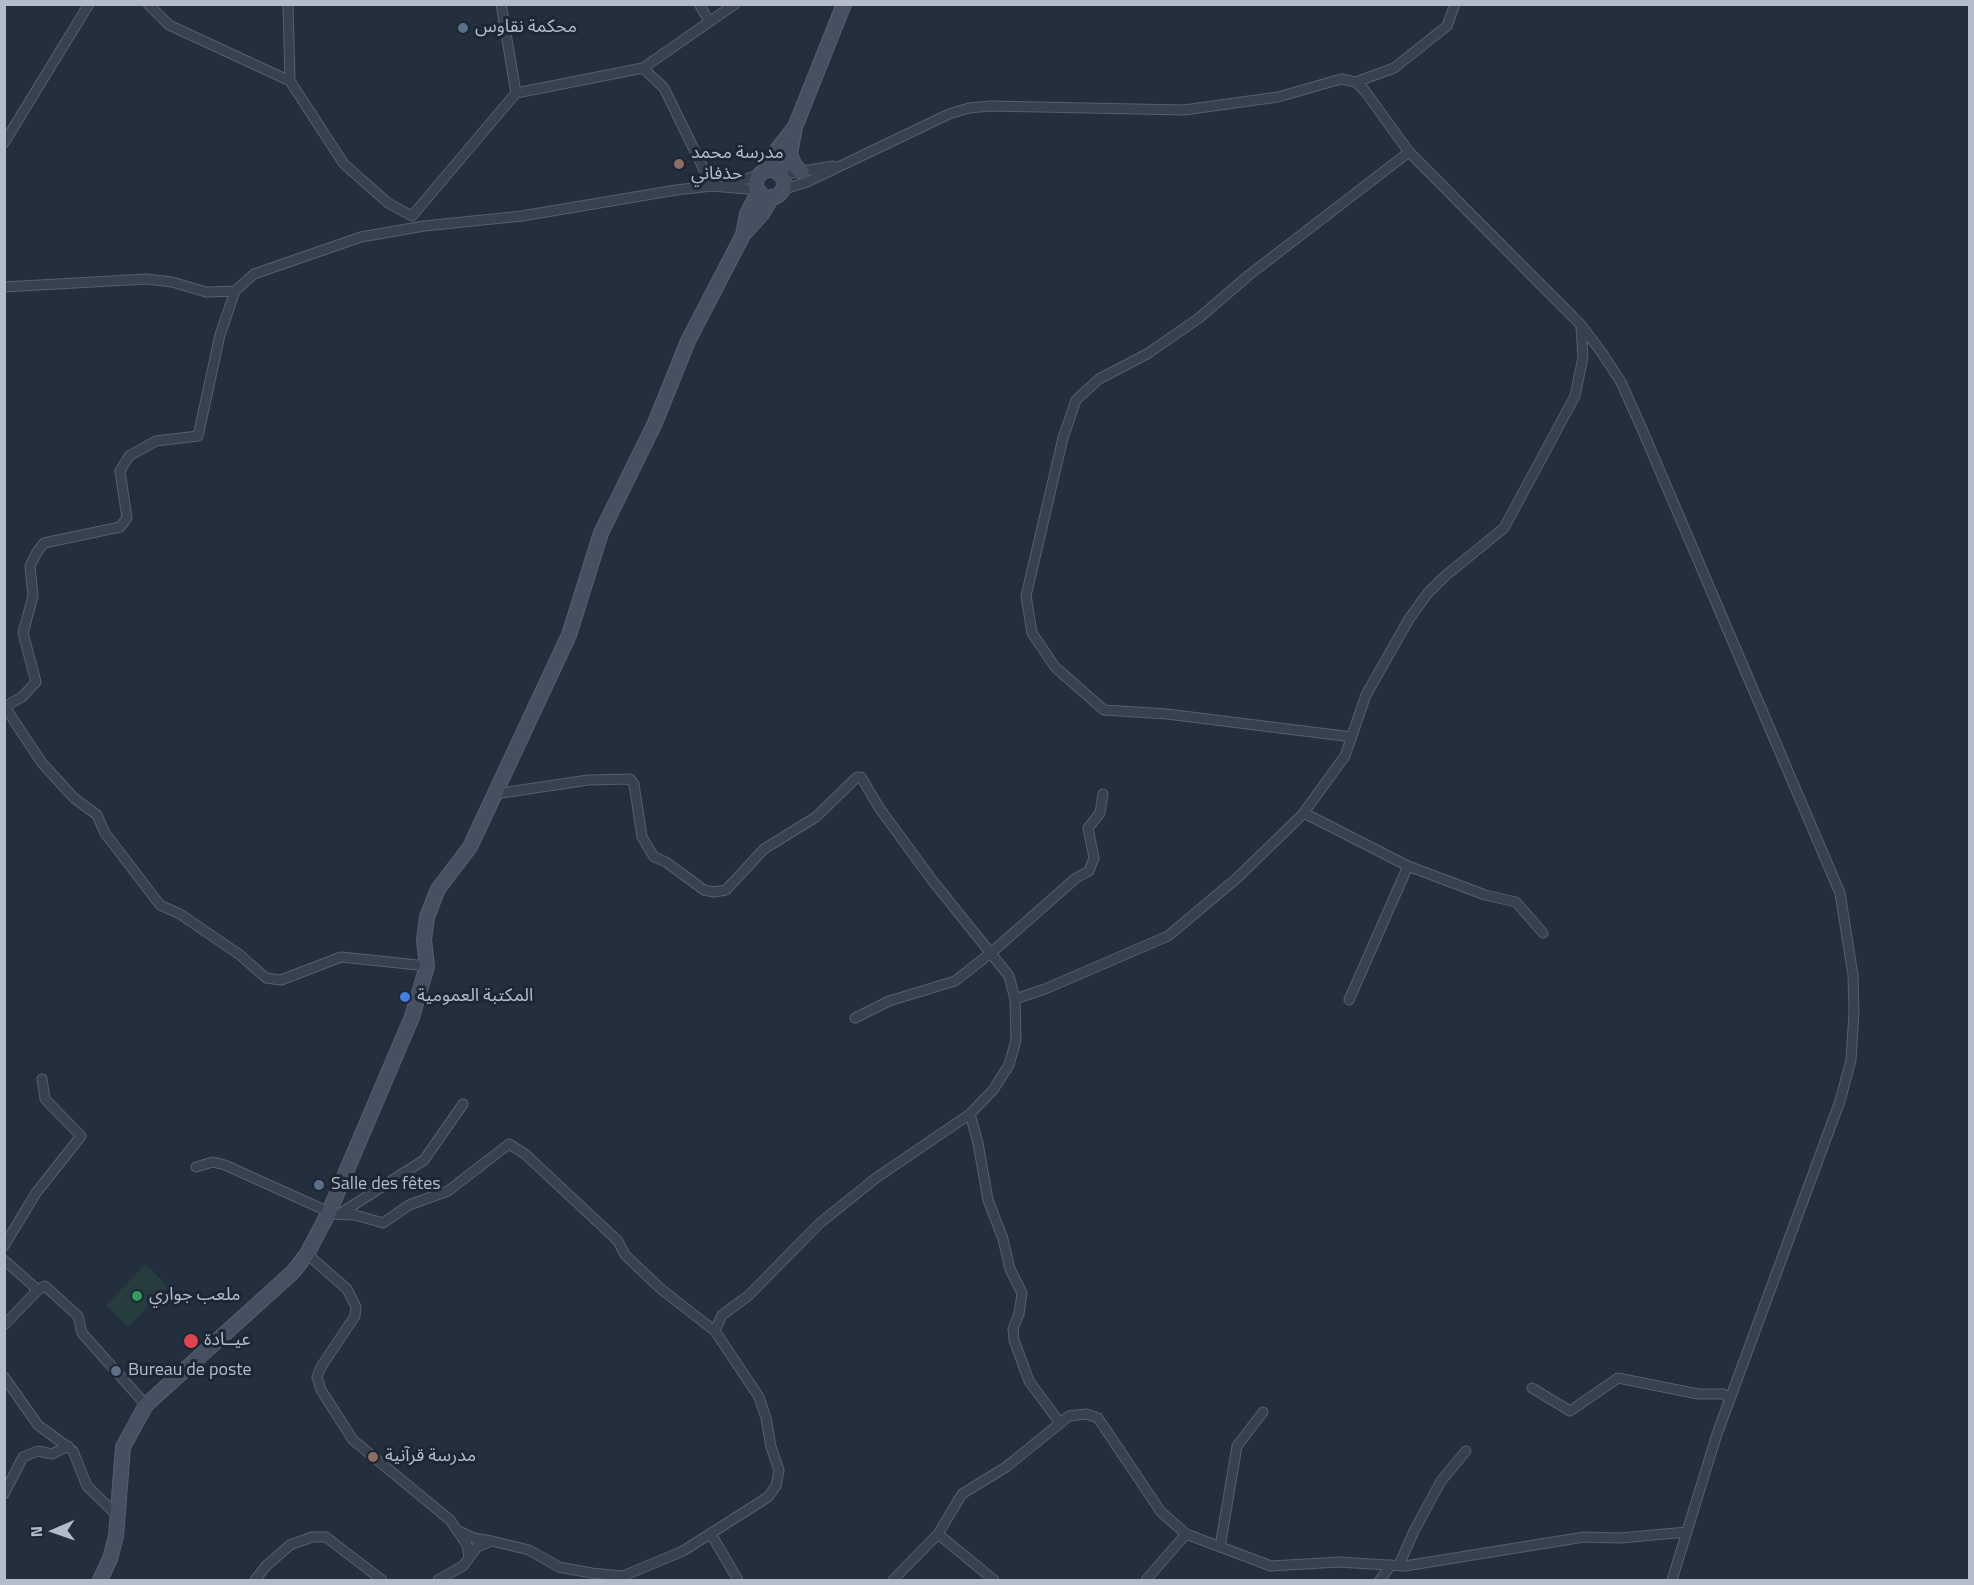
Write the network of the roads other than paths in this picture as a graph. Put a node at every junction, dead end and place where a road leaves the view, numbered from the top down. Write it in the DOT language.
graph roads {
  1 [pos="89,4"];
  2 [pos="148,4"];
  3 [pos="288,4"];
  4 [pos="501,4"];
  5 [pos="699,4"];
  6 [pos="735,4"];
  7 [pos="844,4"];
  8 [pos="1455,4"];
  9 [pos="709,21"];
  10 [pos="644,68"];
  11 [pos="290,81"];
  12 [pos="1356,82"];
  13 [pos="516,93"];
  14 [pos="795,127"];
  15 [pos="4,143"];
  16 [pos="1409,152"];
  17 [pos="790,154"];
  18 [pos="842,164"];
  19 [pos="802,172"];
  20 [pos="772,174"];
  21 [pos="717,187"];
  22 [pos="761,193"];
  23 [pos="412,216"];
  24 [pos="424,226"];
  25 [pos="743,235"];
  26 [pos="4,287"];
  27 [pos="236,291"];
  28 [pos="1581,325"];
  29 [pos="1602,353"];
  30 [pos="1583,357"];
  31 [pos="5,707"];
  32 [pos="1352,736"];
  33 [pos="495,794"];
  34 [pos="1103,794"];
  35 [pos="1304,813"];
  36 [pos="1408,866"];
  37 [pos="1543,933"];
  38 [pos="992,952"];
  39 [pos="427,966"];
  40 [pos="1015,999"];
  41 [pos="1349,1000"];
  42 [pos="855,1018"];
  43 [pos="42,1079"];
  44 [pos="463,1104"];
  45 [pos="970,1114"];
  46 [pos="196,1167"];
  47 [pos="332,1214"];
  48 [pos="4,1246"];
  49 [pos="307,1254"];
  50 [pos="4,1260"];
  51 [pos="38,1290"];
  52 [pos="4,1325"];
  53 [pos="715,1331"];
  54 [pos="4,1377"];
  55 [pos="1532,1388"];
  56 [pos="1730,1399"];
  57 [pos="146,1405"];
  58 [pos="1263,1412"];
  59 [pos="1060,1423"];
  60 [pos="68,1446"];
  61 [pos="1466,1450"];
  62 [pos="4,1494"];
  63 [pos="118,1516"];
  64 [pos="459,1531"];
  65 [pos="1687,1532"];
  66 [pos="711,1534"];
  67 [pos="938,1534"];
  68 [pos="1186,1534"];
  69 [pos="492,1541"];
  70 [pos="1220,1547"];
  71 [pos="469,1558"];
  72 [pos="1395,1565"];
  73 [pos="379,1580"];
  74 [pos="100,1581"];
  75 [pos="255,1581"];
  76 [pos="438,1581"];
  77 [pos="738,1581"];
  78 [pos="893,1581"];
  79 [pos="994,1581"];
  80 [pos="1146,1581"];
  81 [pos="1380,1581"];
  82 [pos="1672,1581"];
  1 -- 15 [label="street"];
  2 -- 11 [label="street"];
  3 -- 11 [label="street"];
  4 -- 13 [label="street"];
  5 -- 9 [label="street"];
  6 -- 9 [label="street"];
  7 -- 14 [label="street"];
  8 -- 12 [label="street"];
  9 -- 10 [label="street"];
  10 -- 13 [label="street"];
  10 -- 21 [label="street"];
  11 -- 23 [label="street"];
  12 -- 16 [label="street"];
  12 -- 18 [label="street"];
  13 -- 23 [label="street"];
  14 -- 17 [label="street"];
  14 -- 20 [label="street"];
  16 -- 28 [label="street"];
  16 -- 32 [label="street"];
  17 -- 19 [label="street"];
  17 -- 20 [label="street"];
  18 -- 19 [label="street"];
  18 -- 22 [label="street"];
  19 -- 20 [label="street"];
  20 -- 21 [label="street"];
  20 -- 22 [label="street"];
  20 -- 22 [label="street"];
  21 -- 22 [label="street"];
  21 -- 24 [label="street"];
  22 -- 25 [label="street"];
  22 -- 25 [label="street"];
  23 -- 24 [label="street"];
  24 -- 27 [label="street"];
  25 -- 33 [label="street"];
  26 -- 27 [label="street"];
  27 -- 31 [label="street"];
  28 -- 29 [label="street"];
  28 -- 30 [label="street"];
  29 -- 30 [label="street"];
  29 -- 56 [label="street"];
  30 -- 32 [label="street"];
  31 -- 39 [label="street"];
  32 -- 35 [label="street"];
  33 -- 38 [label="street"];
  33 -- 39 [label="street"];
  34 -- 38 [label="street"];
  35 -- 36 [label="street"];
  35 -- 40 [label="street"];
  36 -- 37 [label="street"];
  36 -- 41 [label="street"];
  38 -- 40 [label="street"];
  38 -- 42 [label="street"];
  39 -- 47 [label="street"];
  40 -- 45 [label="street"];
  43 -- 48 [label="street"];
  44 -- 47 [label="street"];
  45 -- 53 [label="street"];
  45 -- 59 [label="street"];
  46 -- 47 [label="street"];
  47 -- 49 [label="street"];
  47 -- 53 [label="street"];
  49 -- 57 [label="street"];
  49 -- 64 [label="street"];
  50 -- 51 [label="street"];
  51 -- 52 [label="street"];
  51 -- 57 [label="street"];
  53 -- 66 [label="street"];
  54 -- 60 [label="street"];
  55 -- 56 [label="street"];
  56 -- 65 [label="street"];
  57 -- 63 [label="street"];
  58 -- 70 [label="street"];
  59 -- 67 [label="street"];
  59 -- 68 [label="street"];
  60 -- 62 [label="street"];
  60 -- 63 [label="street"];
  61 -- 72 [label="street"];
  63 -- 74 [label="street"];
  64 -- 69 [label="street"];
  64 -- 71 [label="street"];
  65 -- 72 [label="street"];
  65 -- 82 [label="street"];
  66 -- 69 [label="street"];
  66 -- 77 [label="street"];
  67 -- 78 [label="street"];
  67 -- 79 [label="street"];
  68 -- 70 [label="street"];
  68 -- 80 [label="street"];
  69 -- 71 [label="street"];
  70 -- 72 [label="street"];
  71 -- 76 [label="street"];
  72 -- 81 [label="street"];
  73 -- 75 [label="street"];
}
